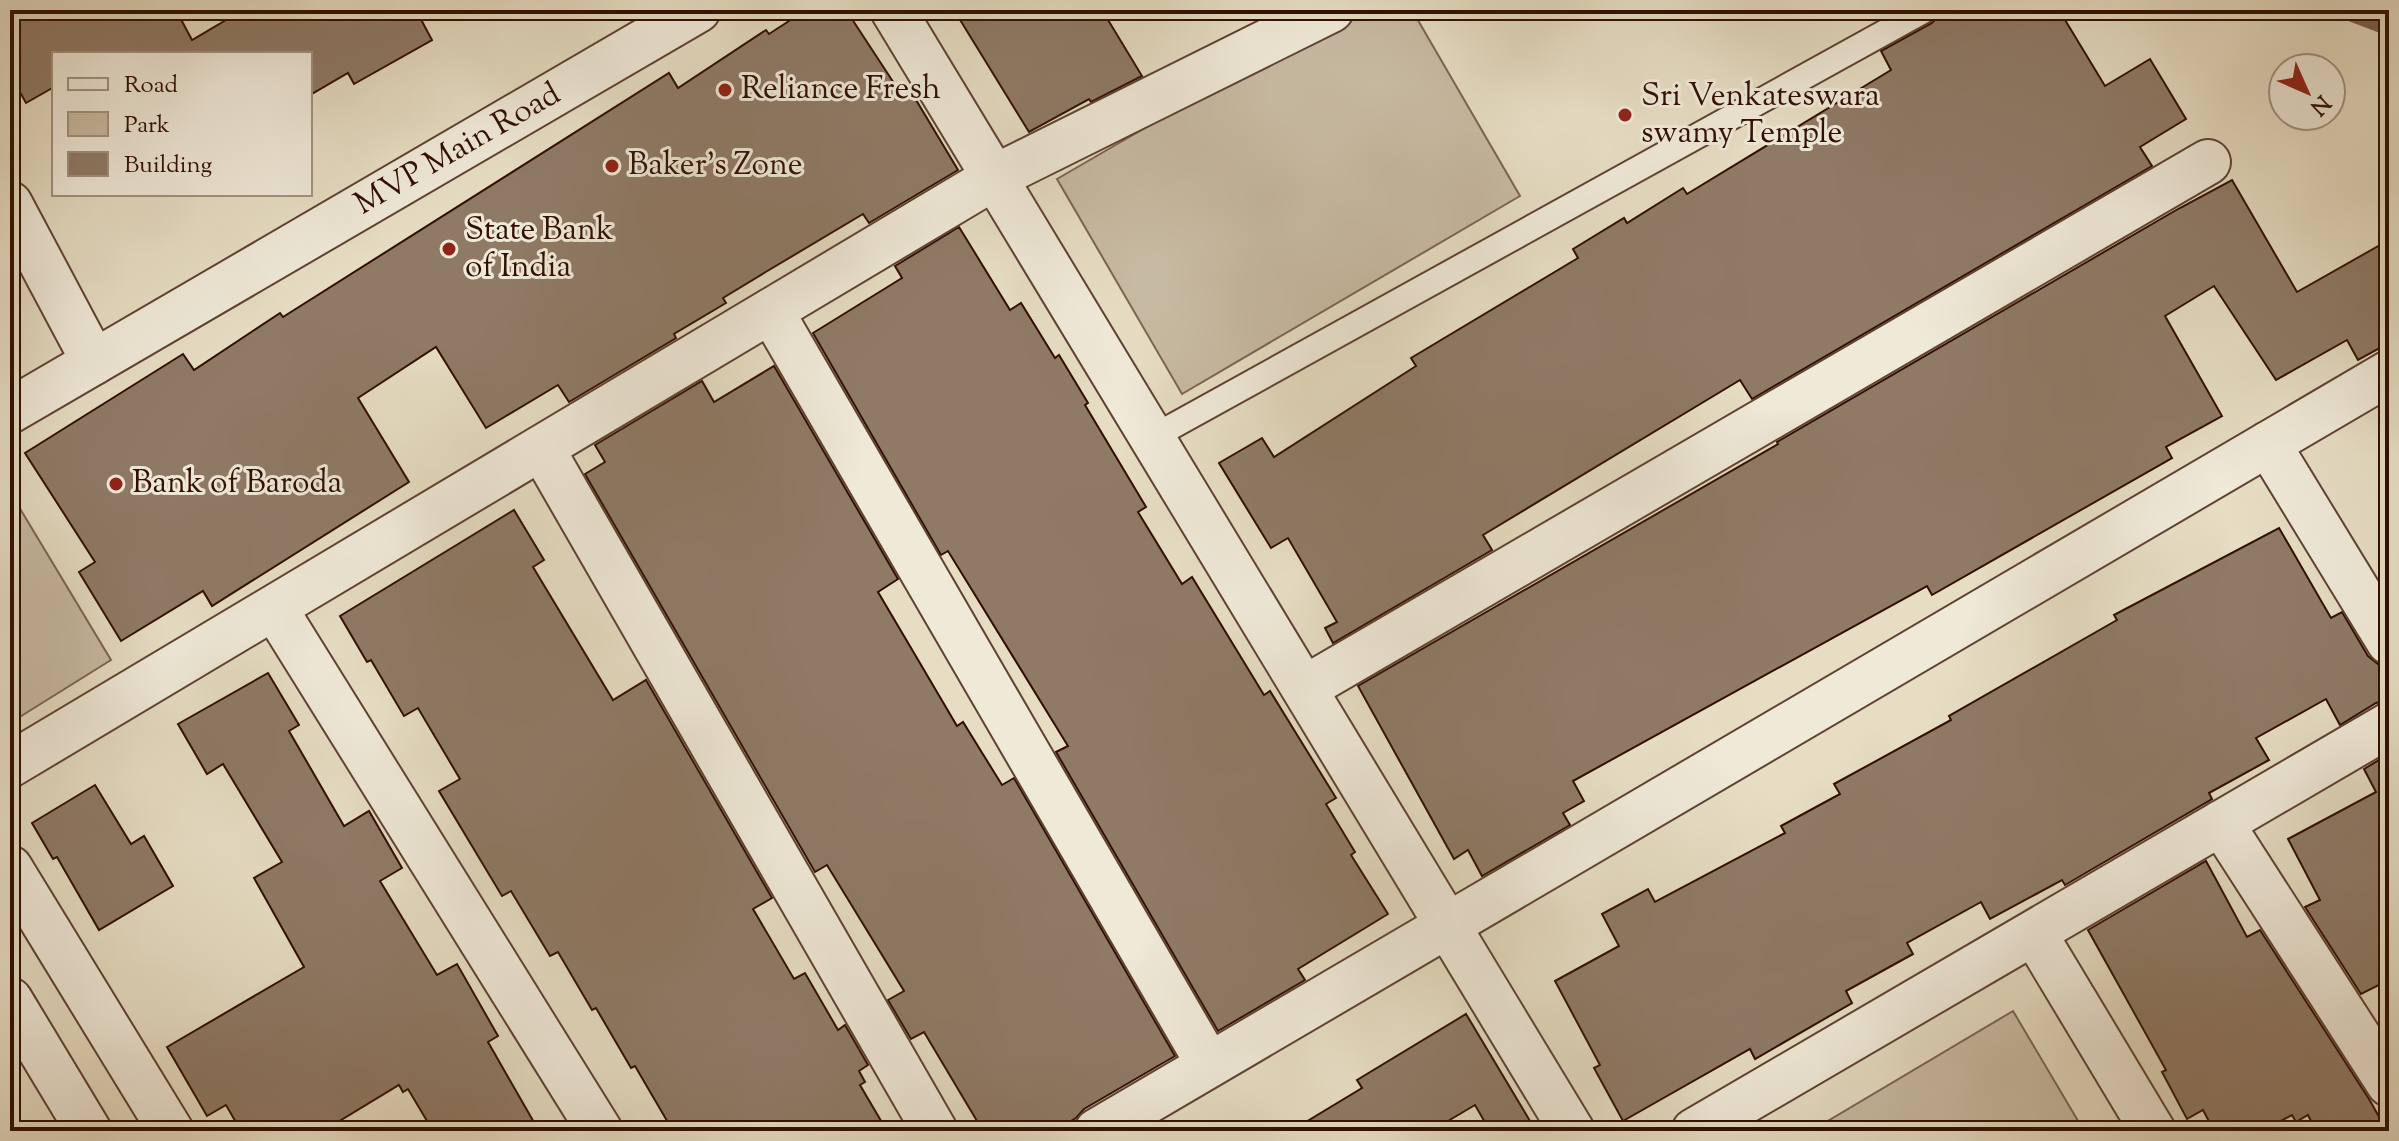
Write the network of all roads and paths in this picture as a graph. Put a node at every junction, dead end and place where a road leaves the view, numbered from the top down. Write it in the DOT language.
graph roads {
  1 [pos="698,10"];
  2 [pos="893,10"];
  3 [pos="1331,10"];
  4 [pos="1925,10"];
  5 [pos="2208,162"];
  6 [pos="995,177"];
  7 [pos="10,204"];
  8 [pos="771,311"];
  9 [pos="94,362"];
  10 [pos="2389,373"];
  11 [pos="10,411"];
  12 [pos="1153,437"];
  13 [pos="2268,444"];
  14 [pos="542,449"];
  15 [pos="275,609"];
  16 [pos="2389,642"];
  17 [pos="1305,688"];
  18 [pos="2389,725"];
  19 [pos="10,765"];
  20 [pos="2221,823"];
  21 [pos="10,868"];
  22 [pos="1448,925"];
  23 [pos="2034,933"];
  24 [pos="10,1000"];
  25 [pos="1209,1065"];
  26 [pos="2389,1084"];
  27 [pos="89,1131"];
  28 [pos="171,1131"];
  29 [pos="600,1131"];
  30 [pos="935,1131"];
  31 [pos="1097,1131"];
  32 [pos="1572,1131"];
  33 [pos="1694,1131"];
  34 [pos="2153,1131"];
  1 -- 9 [label="street, MVP Main Road"];
  2 -- 6 [label="street"];
  3 -- 6 [label="street"];
  4 -- 12 [label="lane"];
  5 -- 17 [label="street"];
  6 -- 8 [label="street"];
  6 -- 12 [label="street"];
  7 -- 9 [label="street"];
  8 -- 14 [label="street"];
  8 -- 25 [label="street"];
  9 -- 11 [label="street, MVP Main Road"];
  10 -- 13 [label="street"];
  12 -- 17 [label="street"];
  13 -- 16 [label="street"];
  13 -- 22 [label="street"];
  14 -- 15 [label="street"];
  14 -- 30 [label="street"];
  15 -- 19 [label="street"];
  15 -- 29 [label="street"];
  17 -- 22 [label="street"];
  18 -- 20 [label="street"];
  20 -- 23 [label="street"];
  20 -- 26 [label="street"];
  21 -- 28 [label="street"];
  22 -- 25 [label="street"];
  22 -- 32 [label="street"];
  23 -- 33 [label="street"];
  23 -- 34 [label="street"];
  24 -- 27 [label="street"];
  25 -- 31 [label="street"];
}
